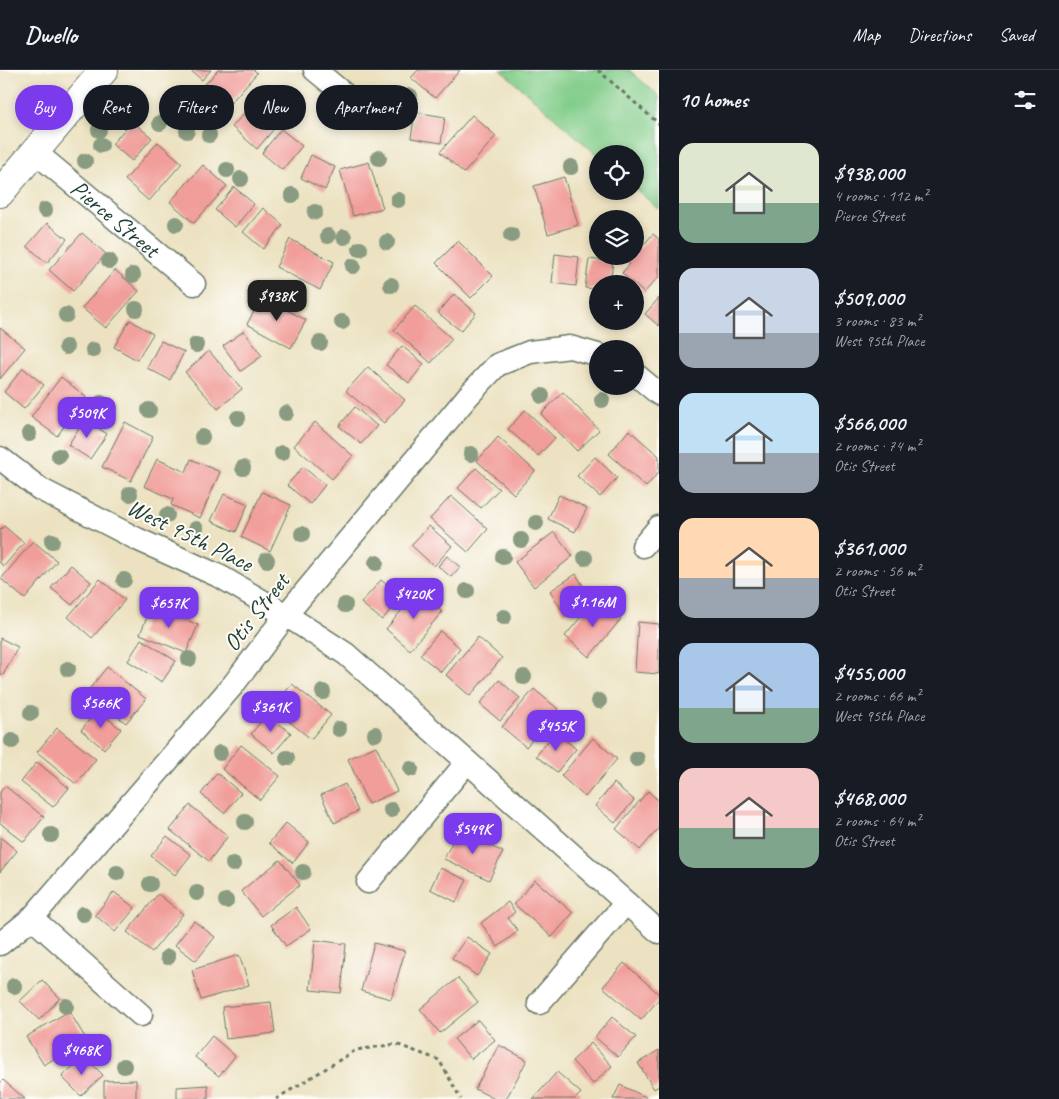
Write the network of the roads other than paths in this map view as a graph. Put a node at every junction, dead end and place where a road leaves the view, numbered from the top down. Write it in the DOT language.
graph roads {
  1 [pos="104,70"];
  2 [pos="314,70"];
  3 [pos="333,85"];
  4 [pos="36,152"];
  5 [pos="0,194"];
  6 [pos="194,284"];
  7 [pos="589,352"];
  8 [pos="644,382"];
  9 [pos="659,394"];
  10 [pos="0,458"];
  11 [pos="659,527"];
  12 [pos="643,546"];
  13 [pos="286,615"];
  14 [pos="467,762"];
  15 [pos="368,882"];
  16 [pos="626,903"];
  17 [pos="32,918"];
  18 [pos="659,932"];
  19 [pos="0,944"];
  20 [pos="540,1003"];
  21 [pos="141,1015"];
  1 -- 4 [label="street"];
  2 -- 3 [label="street"];
  4 -- 5 [label="street"];
  4 -- 6 [label="street, Pierce Street"];
  7 -- 13 [label="street, Otis Street"];
  8 -- 9 [label="street"];
  10 -- 13 [label="street, West 95th Place"];
  11 -- 12 [label="street"];
  13 -- 14 [label="street, West 95th Place"];
  13 -- 17 [label="street, Otis Street"];
  14 -- 15 [label="street"];
  14 -- 16 [label="street, West 95th Place"];
  16 -- 18 [label="street, West 95th Place"];
  16 -- 20 [label="street"];
  17 -- 19 [label="street, Otis Street"];
  17 -- 21 [label="street"];
}
